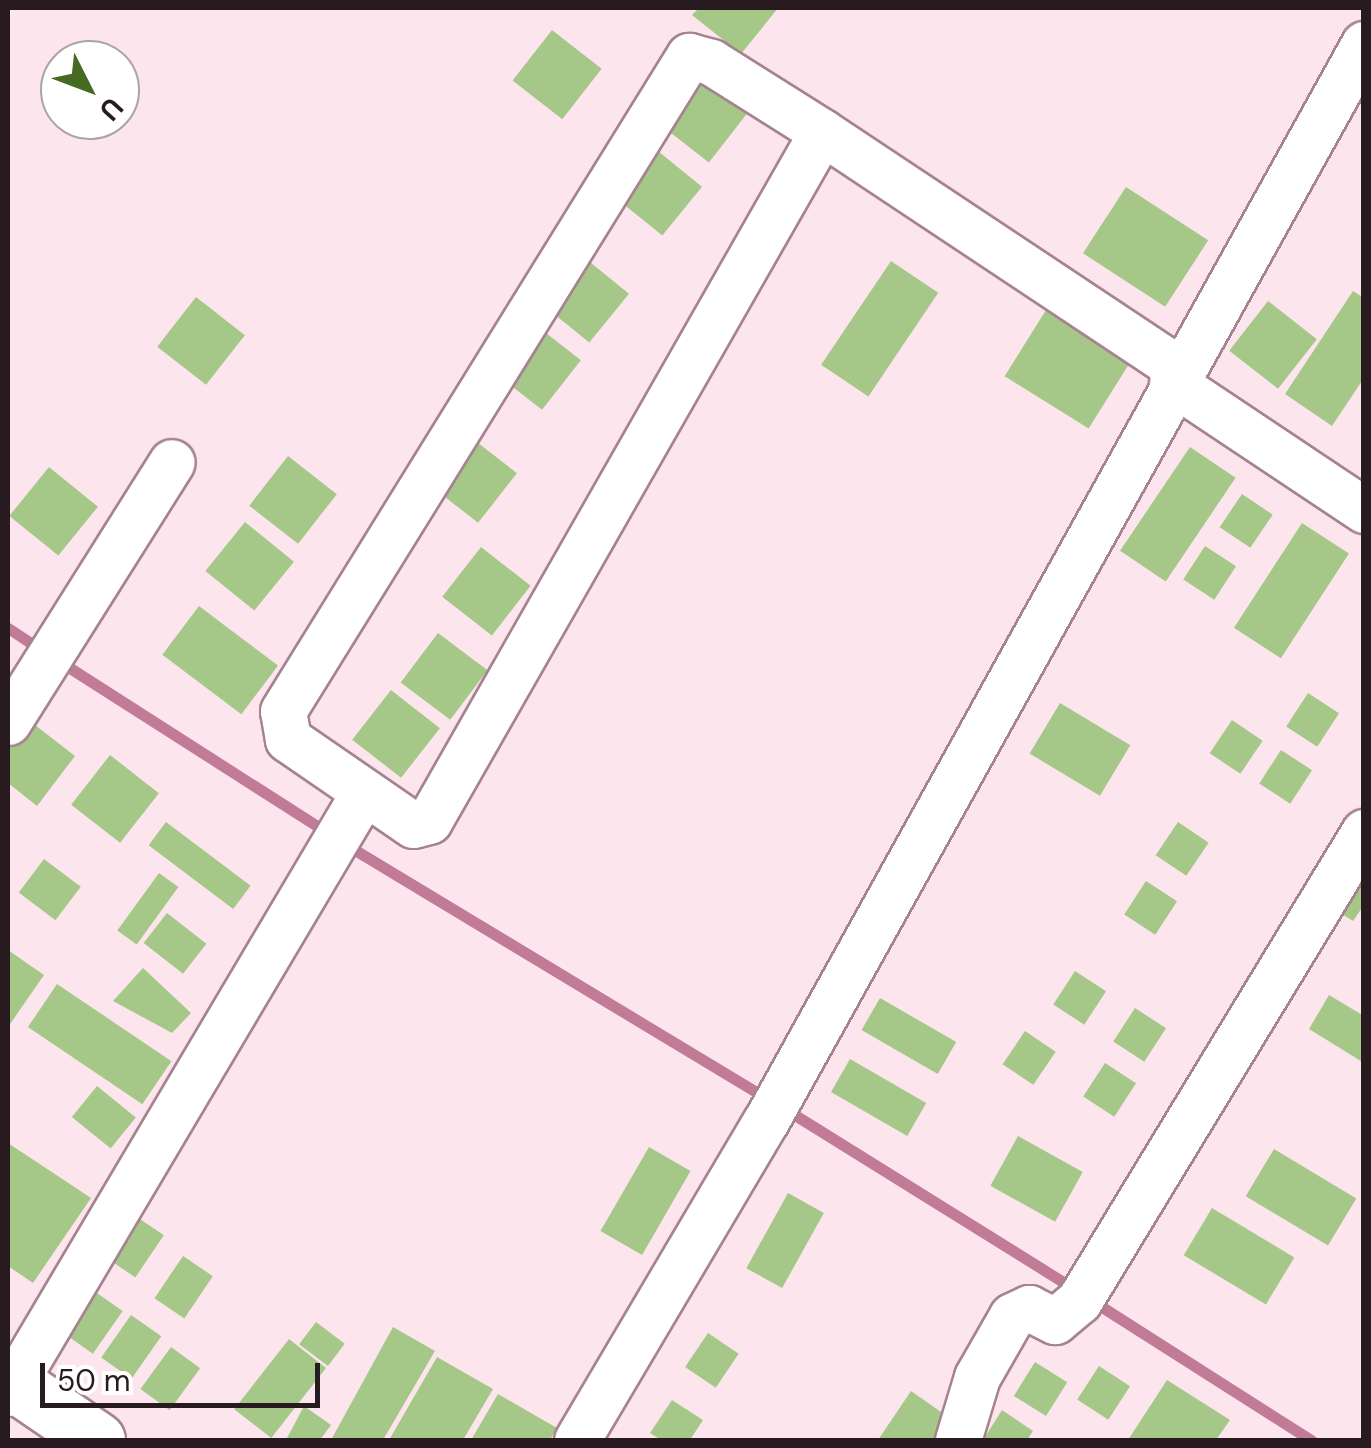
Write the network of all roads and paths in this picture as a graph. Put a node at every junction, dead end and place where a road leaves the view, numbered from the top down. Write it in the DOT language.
graph roads {
  1 [pos="1364,44"];
  2 [pos="822,132"];
  3 [pos="1183,385"];
  4 [pos="172,462"];
  5 [pos="1364,510"];
  6 [pos="8,722"];
  7 [pos="346,824"];
  8 [pos="1364,832"];
  9 [pos="10,1385"];
  10 [pos="97,1440"];
  11 [pos="577,1440"];
  12 [pos="958,1440"];
  1 -- 3 [label="street"];
  2 -- 3 [label="street"];
  2 -- 7 [label="street"];
  2 -- 7 [label="street"];
  3 -- 5 [label="street"];
  3 -- 11 [label="street"];
  4 -- 6 [label="street"];
  7 -- 9 [label="street"];
  8 -- 12 [label="street"];
  9 -- 10 [label="street"];
}
